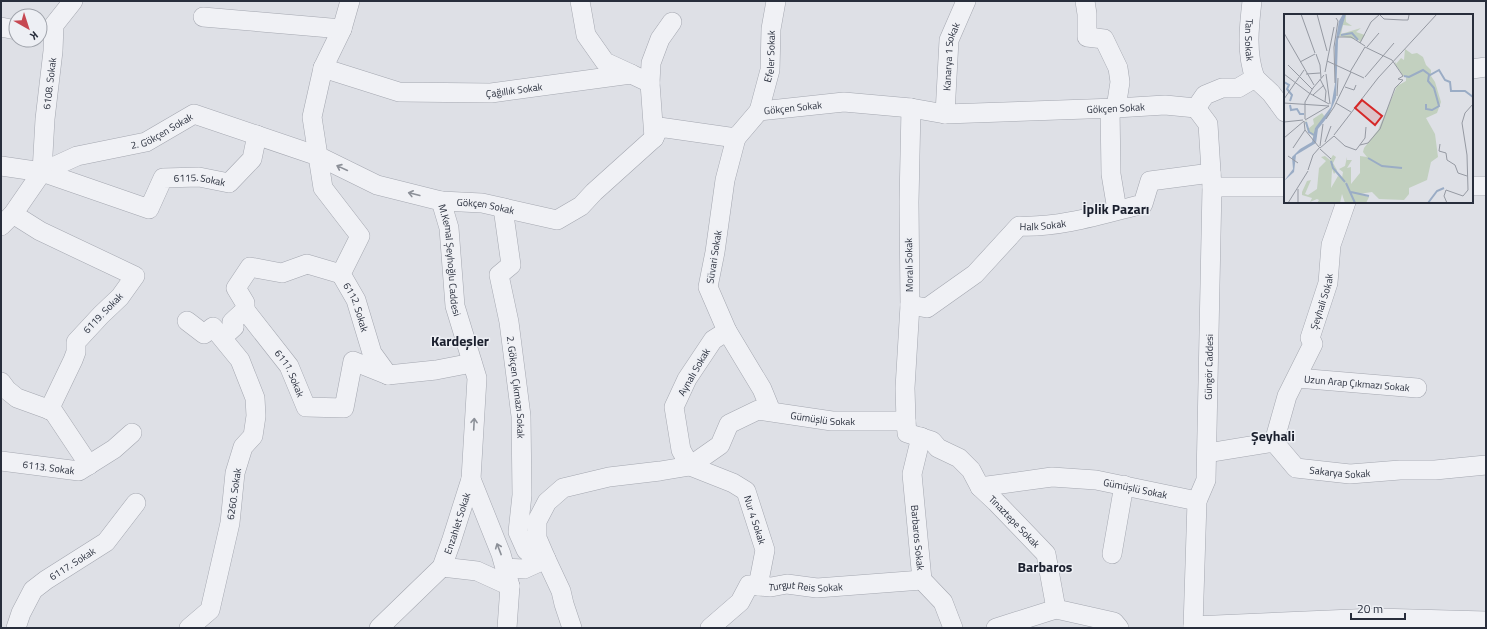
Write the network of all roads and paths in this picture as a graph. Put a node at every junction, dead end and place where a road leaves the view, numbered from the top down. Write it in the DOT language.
graph roads {
  1 [pos="73,1"];
  2 [pos="350,1"];
  3 [pos="580,1"];
  4 [pos="776,1"];
  5 [pos="966,1"];
  6 [pos="1085,1"];
  7 [pos="1252,1"];
  8 [pos="203,17"];
  9 [pos="672,22"];
  10 [pos="342,29"];
  11 [pos="48,31"];
  12 [pos="47,48"];
  13 [pos="1486,67"];
  14 [pos="323,68"];
  15 [pos="1473,69"];
  16 [pos="631,74"];
  17 [pos="1255,78"];
  18 [pos="650,83"];
  19 [pos="911,108"];
  20 [pos="1113,108"];
  21 [pos="1196,108"];
  22 [pos="759,111"];
  23 [pos="1284,111"];
  24 [pos="945,114"];
  25 [pos="257,135"];
  26 [pos="654,138"];
  27 [pos="736,138"];
  28 [pos="318,156"];
  29 [pos="1,166"];
  30 [pos="42,172"];
  31 [pos="1212,180"];
  32 [pos="1473,186"];
  33 [pos="1486,186"];
  34 [pos="1284,187"];
  35 [pos="441,201"];
  36 [pos="1346,203"];
  37 [pos="503,208"];
  38 [pos="1117,210"];
  39 [pos="7,220"];
  40 [pos="341,274"];
  41 [pos="910,305"];
  42 [pos="244,310"];
  43 [pos="187,321"];
  44 [pos="727,331"];
  45 [pos="222,337"];
  46 [pos="472,363"];
  47 [pos="388,375"];
  48 [pos="1297,378"];
  49 [pos="1,382"];
  50 [pos="1417,388"];
  51 [pos="49,410"];
  52 [pos="771,411"];
  53 [pos="906,421"];
  54 [pos="132,433"];
  55 [pos="921,437"];
  56 [pos="1274,442"];
  57 [pos="1207,453"];
  58 [pos="1,460"];
  59 [pos="89,465"];
  60 [pos="1486,465"];
  61 [pos="690,466"];
  62 [pos="471,478"];
  63 [pos="1124,485"];
  64 [pos="980,487"];
  65 [pos="1197,501"];
  66 [pos="136,503"];
  67 [pos="1112,554"];
  68 [pos="546,559"];
  69 [pos="442,567"];
  70 [pos="505,568"];
  71 [pos="922,580"];
  72 [pos="510,586"];
  73 [pos="758,586"];
  74 [pos="1056,609"];
  75 [pos="1486,621"];
  76 [pos="1193,627"];
  77 [pos="16,628"];
  78 [pos="189,628"];
  79 [pos="379,628"];
  80 [pos="507,628"];
  81 [pos="572,628"];
  82 [pos="710,628"];
  83 [pos="953,628"];
  84 [pos="996,628"];
  85 [pos="1119,628"];
  1 -- 11 [label="street, 6108. Sokak"];
  2 -- 10 [label="street"];
  3 -- 16 [label="street"];
  4 -- 22 [label="street, Efeler Sokak"];
  5 -- 24 [label="street, Kanarya 1 Sokak"];
  6 -- 20 [label="street"];
  7 -- 17 [label="street, Tan Sokak"];
  8 -- 10 [label="street"];
  9 -- 18 [label="street"];
  10 -- 14 [label="street"];
  12 -- 30 [label="street, 6108. Sokak"];
  13 -- 15 [label="street"];
  14 -- 16 [label="street, Çağıllık Sokak"];
  14 -- 28 [label="street"];
  16 -- 18 [label="street"];
  17 -- 21 [label="street"];
  17 -- 23 [label="street"];
  18 -- 26 [label="street"];
  19 -- 22 [label="street, Gökçen Sokak"];
  19 -- 24 [label="street, Gökçen Sokak"];
  19 -- 41 [label="street, Moralı Sokak"];
  20 -- 21 [label="street, Gökçen Sokak"];
  20 -- 24 [label="street, Gökçen Sokak"];
  20 -- 38 [label="street"];
  21 -- 31 [label="street, Güngör Caddesi"];
  22 -- 27 [label="street, Gökçen Sokak"];
  25 -- 28 [label="street, 2. Gökçen Sokak"];
  25 -- 30 [label="street, 2. Gökçen Sokak"];
  25 -- 30 [label="street, 6115. Sokak"];
  26 -- 27 [label="street, Gökçen Sokak"];
  26 -- 37 [label="street, Gökçen Sokak"];
  27 -- 44 [label="street, Süvari Sokak"];
  35 -- 28 [label="street, M.Kemal Şeyhoğlu Caddesi, one-way"];
  28 -- 40 [label="street, 6112. Sokak"];
  29 -- 30 [label="street"];
  30 -- 39 [label="street"];
  31 -- 34 [label="street"];
  31 -- 38 [label="street, Halk Sokak"];
  31 -- 57 [label="street, Güngör Caddesi"];
  32 -- 33 [label="street"];
  35 -- 37 [label="street, Gökçen Sokak"];
  35 -- 46 [label="street, M.Kemal Şeyhoğlu Caddesi"];
  36 -- 48 [label="street, Şeyhali Sokak"];
  37 -- 68 [label="street, 2. Gökçen Çıkmazı Sokak"];
  38 -- 41 [label="street, Halk Sokak"];
  39 -- 51 [label="street, 6119. Sokak"];
  40 -- 42 [label="street"];
  40 -- 47 [label="street, 6112. Sokak"];
  41 -- 53 [label="street, Moralı Sokak"];
  42 -- 45 [label="street"];
  42 -- 47 [label="street, 6111. Sokak"];
  43 -- 45 [label="street, 6260. Sokak"];
  44 -- 52 [label="street, Süvari Sokak"];
  44 -- 61 [label="street, Aynalı Sokak"];
  45 -- 78 [label="street, 6260. Sokak"];
  46 -- 47 [label="street, 6111. Sokak"];
  62 -- 46 [label="street, M.Kemal Şeyhoğlu Caddesi, one-way"];
  48 -- 50 [label="street, Uzun Arap Çıkmazı Sokak"];
  48 -- 56 [label="street, Şeyhali Sokak"];
  49 -- 51 [label="street"];
  51 -- 59 [label="street"];
  52 -- 53 [label="street, Gümüşlü Sokak"];
  52 -- 61 [label="street, Gümüşlü Sokak"];
  53 -- 55 [label="street"];
  54 -- 59 [label="street, 6113. Sokak"];
  55 -- 64 [label="street"];
  55 -- 71 [label="street, Barbaros Sokak"];
  56 -- 57 [label="street"];
  56 -- 60 [label="street, Sakarya Sokak"];
  57 -- 65 [label="street, Güngör Caddesi"];
  58 -- 59 [label="street, 6113. Sokak"];
  61 -- 68 [label="street, Gümüşlü Sokak"];
  61 -- 73 [label="street, Nur 4 Sokak"];
  62 -- 69 [label="street, Enzahlet Sokak"];
  70 -- 62 [label="street, M.Kemal Şeyhoğlu Caddesi, one-way"];
  63 -- 64 [label="street, Gümüşlü Sokak"];
  63 -- 65 [label="street, Gümüşlü Sokak"];
  63 -- 67 [label="street"];
  64 -- 74 [label="street, Tınaztepe Sokak"];
  65 -- 76 [label="street, Güngör Caddesi"];
  66 -- 77 [label="street, 6117. Sokak"];
  68 -- 70 [label="street"];
  68 -- 81 [label="street, Gümüşlü Sokak"];
  69 -- 72 [label="street, Enzahlet Sokak"];
  69 -- 79 [label="street, Enzahlet Sokak"];
  70 -- 72 [label="street, M.Kemal Şeyhoğlu Caddesi"];
  71 -- 73 [label="street, Turgut Reis Sokak"];
  71 -- 83 [label="street, Barbaros Sokak"];
  72 -- 80 [label="street, M.Kemal Şeyhoğlu Caddesi"];
  73 -- 82 [label="street, Turgut Reis Sokak"];
  74 -- 84 [label="street"];
  74 -- 85 [label="street"];
  75 -- 76 [label="street"];
}
